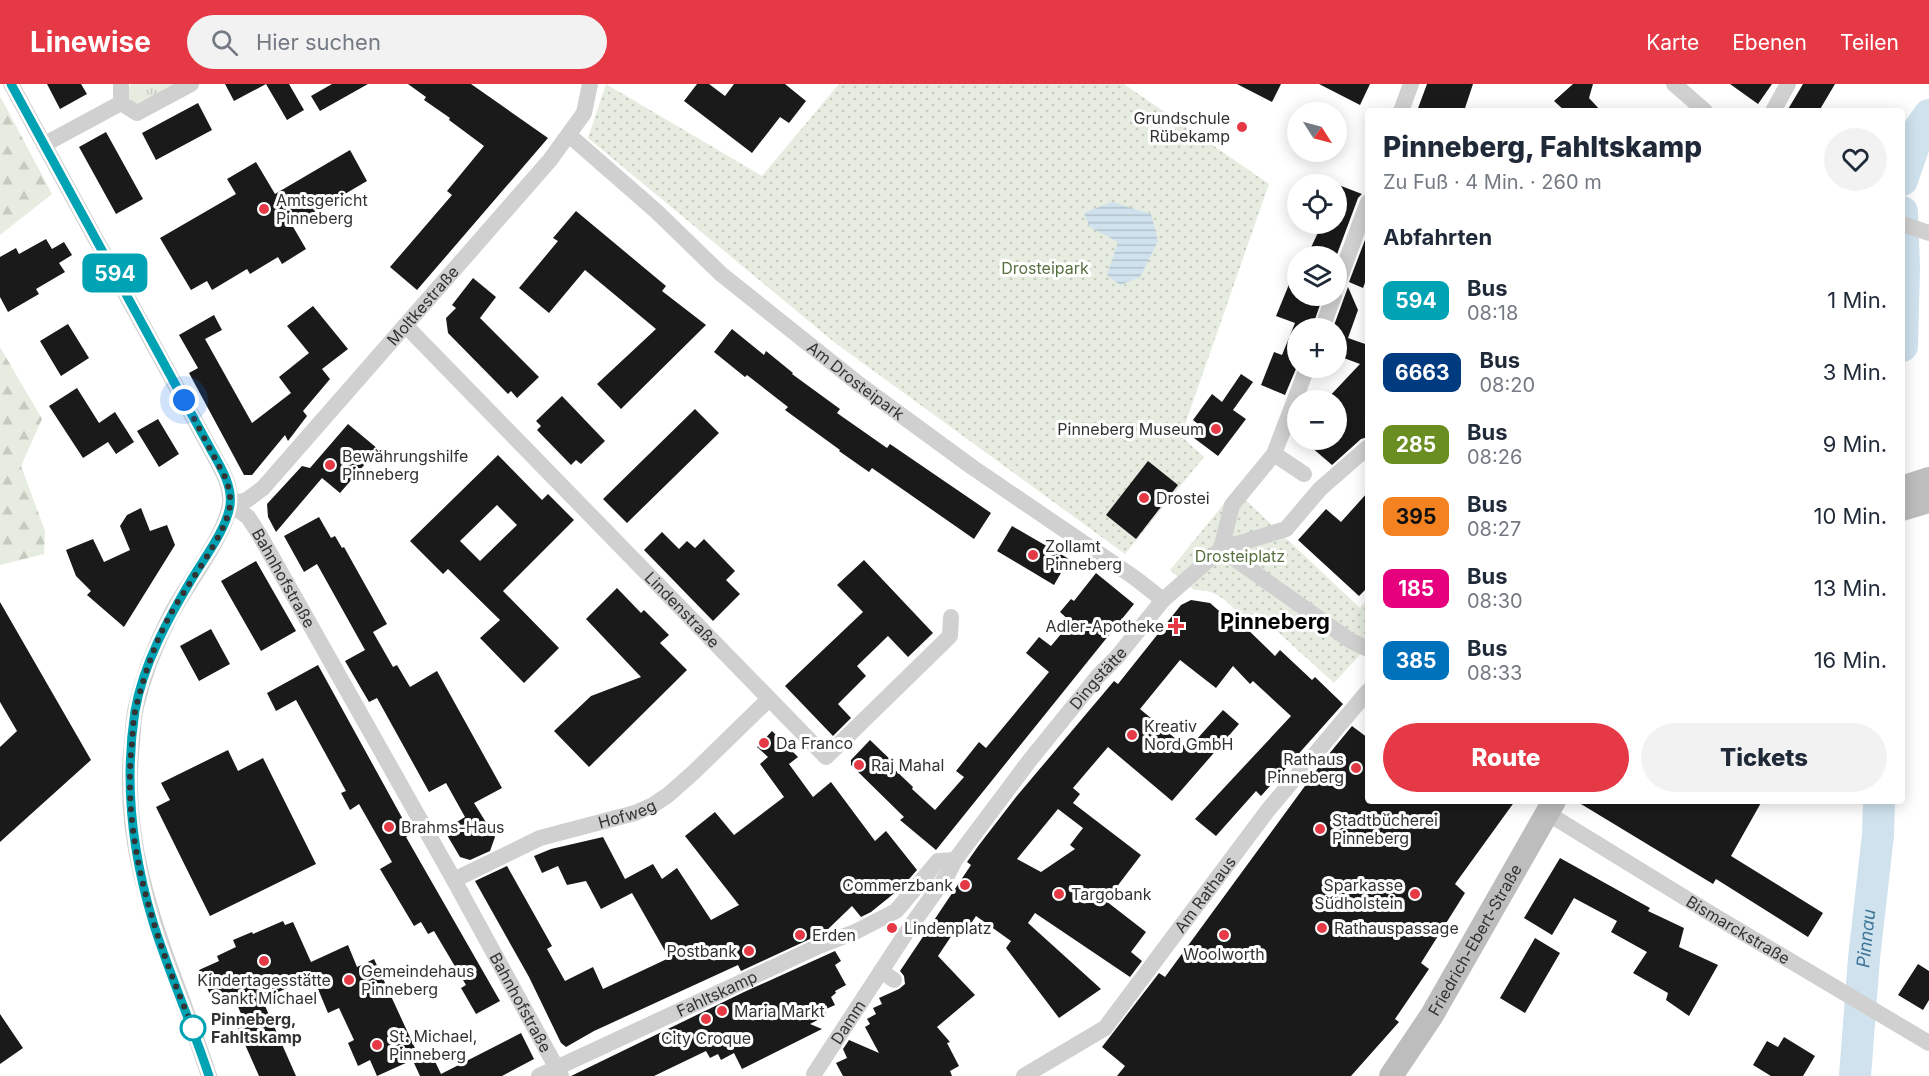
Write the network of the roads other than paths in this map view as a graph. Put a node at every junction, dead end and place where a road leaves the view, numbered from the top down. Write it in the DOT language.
graph roads {
  1 [pos="11,84"];
  2 [pos="121,84"];
  3 [pos="191,84"];
  4 [pos="589,84"];
  5 [pos="1411,84"];
  6 [pos="1674,84"];
  7 [pos="1788,84"];
  8 [pos="121,103"];
  9 [pos="1402,108"];
  10 [pos="1702,108"];
  11 [pos="1775,108"];
  12 [pos="569,135"];
  13 [pos="45,144"];
  14 [pos="1365,210"];
  15 [pos="1347,258"];
  16 [pos="406,326"];
  17 [pos="1303,378"];
  18 [pos="1365,449"];
  19 [pos="1274,454"];
  20 [pos="1311,481"];
  21 [pos="1905,488"];
  22 [pos="1928,490"];
  23 [pos="230,504"];
  24 [pos="1905,507"];
  25 [pos="1221,549"];
  26 [pos="1163,600"];
  27 [pos="951,617"];
  28 [pos="1365,647"];
  29 [pos="1365,695"];
  30 [pos="769,699"];
  31 [pos="1551,807"];
  32 [pos="960,866"];
  33 [pos="454,880"];
  34 [pos="926,904"];
  35 [pos="896,911"];
  36 [pos="888,975"];
  37 [pos="1929,1043"];
  38 [pos="559,1072"];
  39 [pos="814,1074"];
  40 [pos="209,1076"];
  41 [pos="539,1076"];
  42 [pos="1024,1076"];
  43 [pos="1391,1076"];
  1 -- 13 [label="street"];
  2 -- 8 [label="street"];
  3 -- 8 [label="street"];
  4 -- 12 [label="street, Moltkestraße"];
  5 -- 9 [label="street"];
  6 -- 10 [label="street"];
  7 -- 11 [label="street"];
  8 -- 13 [label="street"];
  12 -- 16 [label="street, Moltkestraße"];
  12 -- 26 [label="street, Am Drosteipark"];
  13 -- 23 [label="street"];
  14 -- 15 [label="street"];
  16 -- 23 [label="street, Moltkestraße"];
  16 -- 30 [label="street, Lindenstraße"];
  17 -- 19 [label="street"];
  18 -- 20 [label="street, Dingstätte"];
  19 -- 20 [label="street"];
  19 -- 25 [label="street"];
  20 -- 25 [label="street, Dingstätte"];
  21 -- 22 [label="main road"];
  22 -- 24 [label="main road"];
  23 -- 33 [label="street, Bahnhofstraße"];
  23 -- 40 [label="street"];
  25 -- 26 [label="street, Dingstätte"];
  25 -- 28 [label="street"];
  26 -- 32 [label="street, Dingstätte"];
  27 -- 30 [label="street, Lindenstraße"];
  29 -- 42 [label="street, Am Rathaus"];
  30 -- 33 [label="street, Hofweg"];
  31 -- 37 [label="street, Bismarckstraße"];
  31 -- 43 [label="main road, Friedrich-Ebert-Straße"];
  32 -- 34 [label="street, Dingstätte"];
  32 -- 35 [label="street, Fahltskamp"];
  33 -- 38 [label="street, Bahnhofstraße"];
  34 -- 35 [label="street, Fahltskamp"];
  34 -- 36 [label="street, Dingstätte"];
  35 -- 38 [label="street, Fahltskamp"];
  36 -- 39 [label="street, Damm"];
  38 -- 41 [label="street, Fahltskamp"];
}
